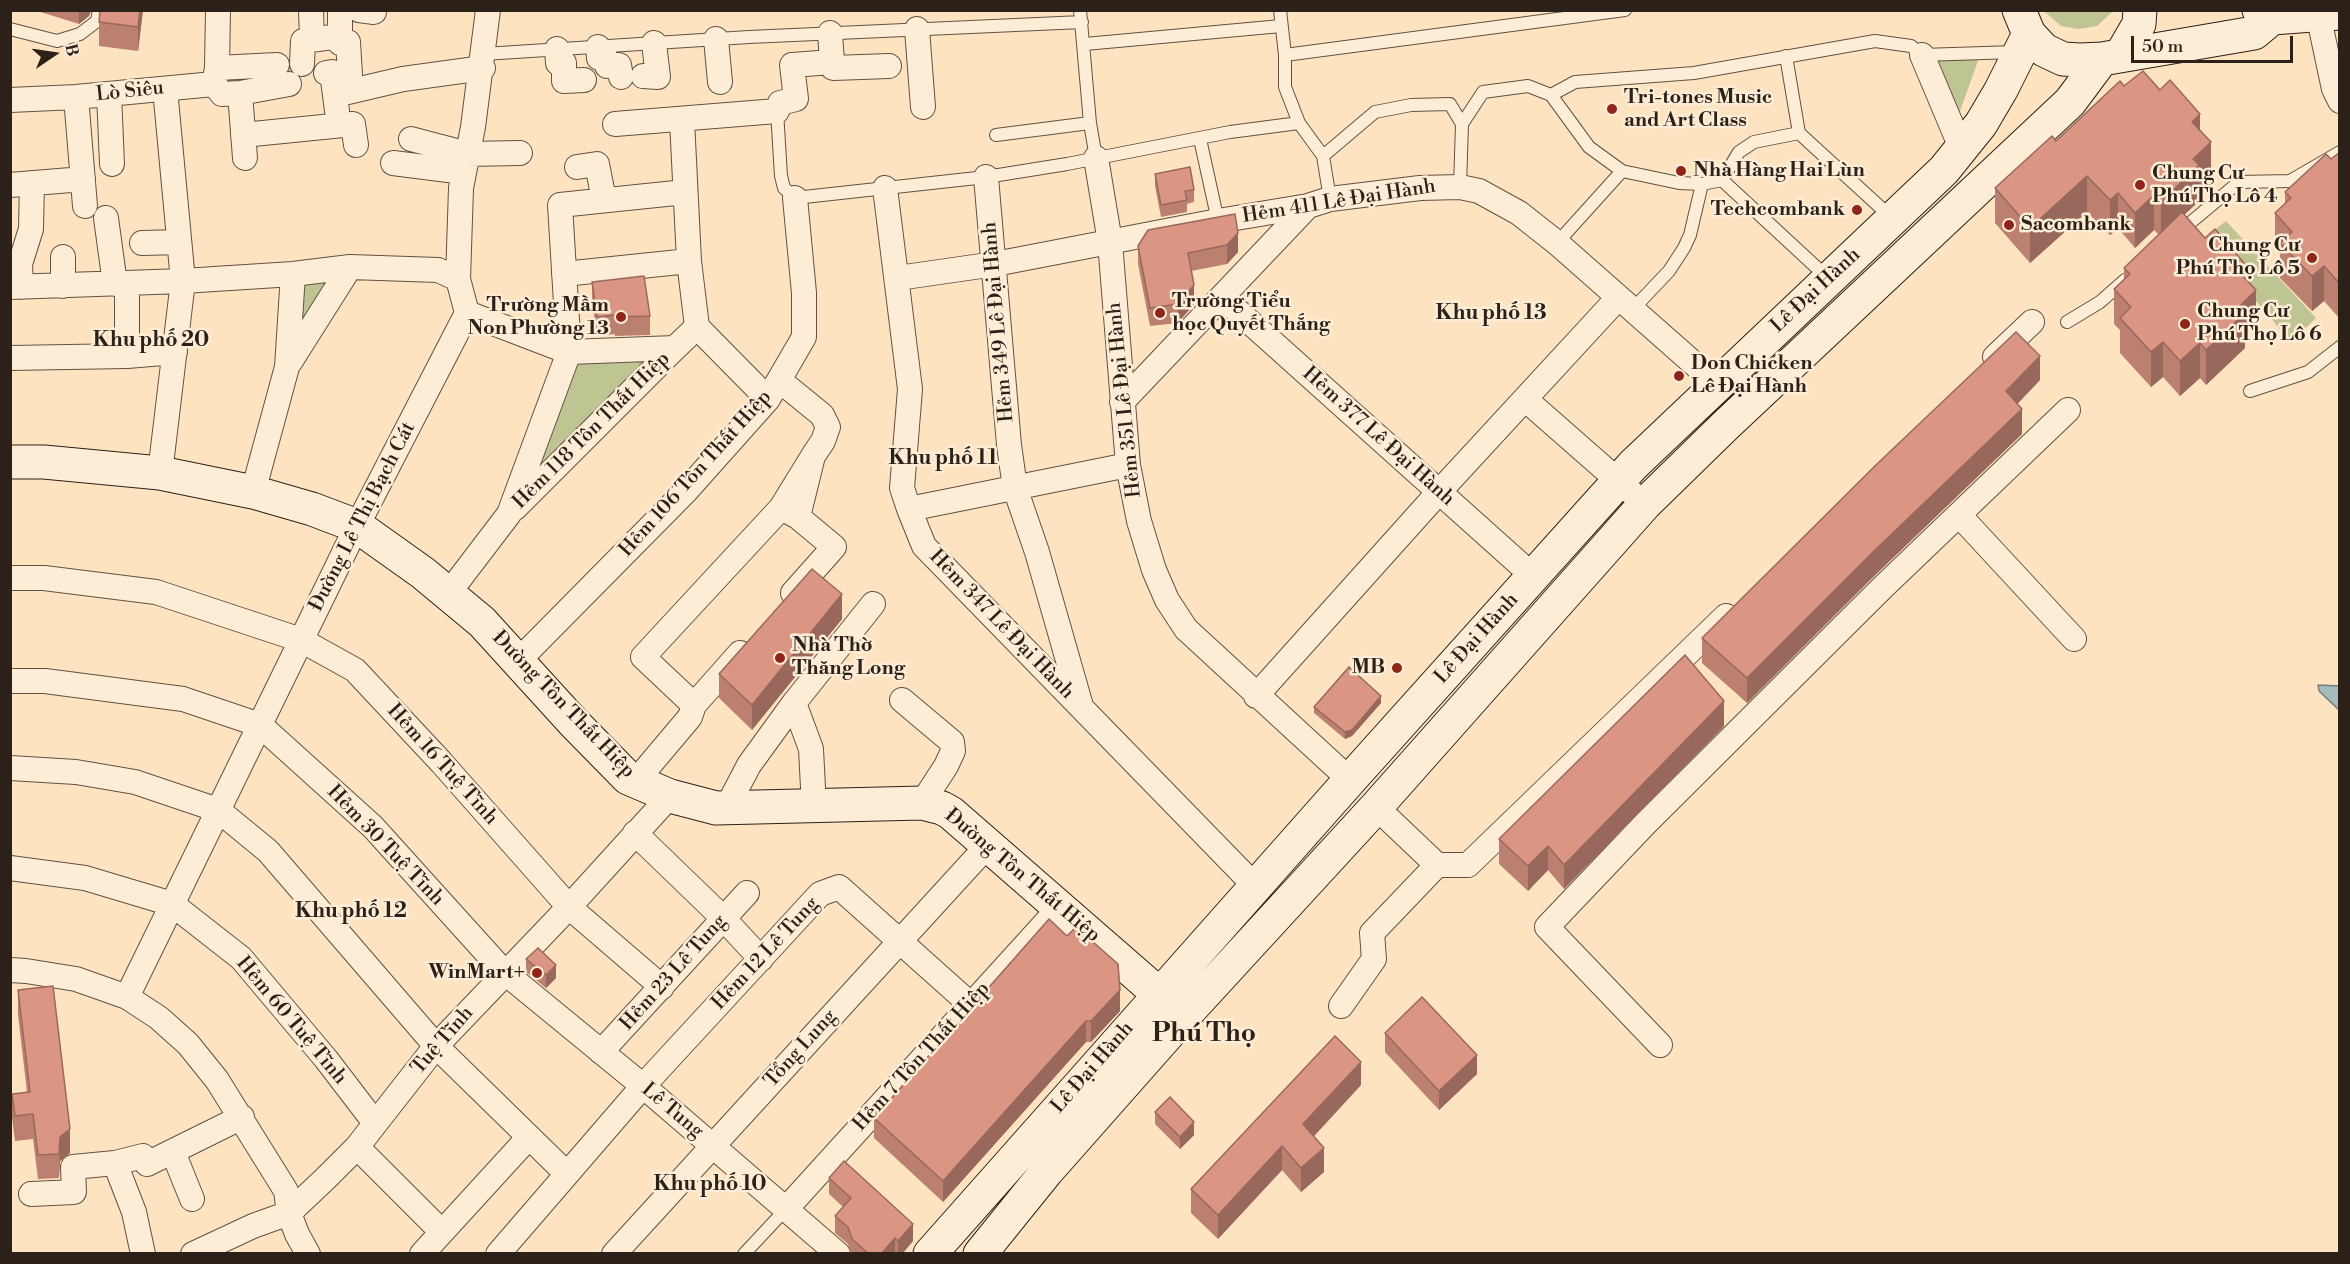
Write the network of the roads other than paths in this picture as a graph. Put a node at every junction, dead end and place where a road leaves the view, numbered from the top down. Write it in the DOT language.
graph roads {
  1 [pos="99,10"];
  2 [pos="218,10"];
  3 [pos="311,10"];
  4 [pos="340,10"];
  5 [pos="488,10"];
  6 [pos="1280,10"];
  7 [pos="1625,10"];
  8 [pos="2140,10"];
  9 [pos="2266,14"];
  10 [pos="2329,14"];
  11 [pos="1081,16"];
  12 [pos="1281,26"];
  13 [pos="10,29"];
  14 [pos="917,29"];
  15 [pos="2023,32"];
  16 [pos="830,33"];
  17 [pos="340,36"];
  18 [pos="716,39"];
  19 [pos="312,40"];
  20 [pos="654,43"];
  21 [pos="1085,44"];
  22 [pos="598,47"];
  23 [pos="557,50"];
  24 [pos="1922,54"];
  25 [pos="1285,55"];
  26 [pos="1786,56"];
  27 [pos="2112,57"];
  28 [pos="483,61"];
  29 [pos="832,62"];
  30 [pos="890,66"];
  31 [pos="290,71"];
  32 [pos="216,76"];
  33 [pos="584,80"];
  34 [pos="720,82"];
  35 [pos="337,86"];
  36 [pos="165,89"];
  37 [pos="240,93"];
  38 [pos="110,94"];
  39 [pos="1551,95"];
  40 [pos="76,97"];
  41 [pos="10,100"];
  42 [pos="2340,101"];
  43 [pos="924,107"];
  44 [pos="777,111"];
  45 [pos="682,120"];
  46 [pos="1090,123"];
  47 [pos="1299,123"];
  48 [pos="615,124"];
  49 [pos="1462,124"];
  50 [pos="339,127"];
  51 [pos="1799,133"];
  52 [pos="996,135"];
  53 [pos="411,139"];
  54 [pos="1200,139"];
  55 [pos="356,145"];
  56 [pos="1962,150"];
  57 [pos="2340,152"];
  58 [pos="520,153"];
  59 [pos="1323,156"];
  60 [pos="1096,158"];
  61 [pos="393,163"];
  62 [pos="466,163"];
  63 [pos="112,164"];
  64 [pos="577,167"];
  65 [pos="1622,171"];
  66 [pos="986,177"];
  67 [pos="83,179"];
  68 [pos="1722,180"];
  69 [pos="21,184"];
  70 [pos="1702,184"];
  71 [pos="1460,186"];
  72 [pos="885,188"];
  73 [pos="685,192"];
  74 [pos="795,198"];
  75 [pos="604,200"];
  76 [pos="1319,203"];
  77 [pos="85,206"];
  78 [pos="106,218"];
  79 [pos="1893,219"];
  80 [pos="1218,221"];
  81 [pos="178,232"];
  82 [pos="2169,240"];
  83 [pos="1110,242"];
  84 [pos="142,243"];
  85 [pos="1557,243"];
  86 [pos="63,257"];
  87 [pos="688,261"];
  88 [pos="995,264"];
  89 [pos="350,267"];
  90 [pos="2135,271"];
  91 [pos="293,274"];
  92 [pos="564,274"];
  93 [pos="898,278"];
  94 [pos="458,279"];
  95 [pos="1830,279"];
  96 [pos="183,281"];
  97 [pos="121,284"];
  98 [pos="63,286"];
  99 [pos="16,287"];
  100 [pos="1223,298"];
  101 [pos="1626,304"];
  102 [pos="467,313"];
  103 [pos="2032,321"];
  104 [pos="2067,322"];
  105 [pos="696,327"];
  106 [pos="2340,347"];
  107 [pos="675,348"];
  108 [pos="175,352"];
  109 [pos="568,352"];
  110 [pos="127,356"];
  111 [pos="10,358"];
  112 [pos="287,367"];
  113 [pos="1981,370"];
  114 [pos="1716,384"];
  115 [pos="774,390"];
  116 [pos="2250,391"];
  117 [pos="1525,399"];
  118 [pos="1122,402"];
  119 [pos="2068,410"];
  120 [pos="10,462"];
  121 [pos="1128,465"];
  122 [pos="160,473"];
  123 [pos="1618,481"];
  124 [pos="1015,488"];
  125 [pos="253,492"];
  126 [pos="1439,492"];
  127 [pos="1645,504"];
  128 [pos="909,509"];
  129 [pos="790,513"];
  130 [pos="509,514"];
  131 [pos="1959,515"];
  132 [pos="357,526"];
  133 [pos="1533,576"];
  134 [pos="10,578"];
  135 [pos="448,594"];
  136 [pos="1744,598"];
  137 [pos="873,604"];
  138 [pos="780,608"];
  139 [pos="756,634"];
  140 [pos="2074,639"];
  141 [pos="301,640"];
  142 [pos="518,661"];
  143 [pos="10,681"];
  144 [pos="1257,696"];
  145 [pos="902,700"];
  146 [pos="794,703"];
  147 [pos="694,705"];
  148 [pos="1082,708"];
  149 [pos="260,725"];
  150 [pos="10,768"];
  151 [pos="1350,780"];
  152 [pos="636,781"];
  153 [pos="670,796"];
  154 [pos="922,803"];
  155 [pos="728,807"];
  156 [pos="814,807"];
  157 [pos="1376,807"];
  158 [pos="218,810"];
  159 [pos="635,833"];
  160 [pos="988,845"];
  161 [pos="1437,865"];
  162 [pos="10,868"];
  163 [pos="1256,887"];
  164 [pos="747,893"];
  165 [pos="172,904"];
  166 [pos="569,907"];
  167 [pos="1060,907"];
  168 [pos="723,918"];
  169 [pos="898,941"];
  170 [pos="761,958"];
  171 [pos="10,970"];
  172 [pos="504,972"];
  173 [pos="662,987"];
  174 [pos="1159,994"];
  175 [pos="127,997"];
  176 [pos="970,1004"];
  177 [pos="1341,1006"];
  178 [pos="1184,1016"];
  179 [pos="1660,1045"];
  180 [pos="436,1046"];
  181 [pos="601,1052"];
  182 [pos="643,1086"];
  183 [pos="242,1117"];
  184 [pos="375,1123"];
  185 [pos="529,1137"];
  186 [pos="713,1146"];
  187 [pos="357,1147"];
  188 [pos="115,1163"];
  189 [pos="172,1166"];
  190 [pos="567,1174"];
  191 [pos="32,1194"];
  192 [pos="192,1199"];
  193 [pos="786,1209"];
  194 [pos="289,1213"];
  195 [pos="442,1232"];
  196 [pos="981,1253"];
  197 [pos="144,1254"];
  198 [pos="193,1254"];
  199 [pos="308,1254"];
  200 [pos="422,1254"];
  201 [pos="498,1254"];
  202 [pos="614,1254"];
  203 [pos="744,1254"];
  204 [pos="838,1254"];
  205 [pos="930,1254"];
  1 -- 13 [label="lane"];
  2 -- 32 [label="street"];
  3 -- 19 [label="street"];
  4 -- 17 [label="street"];
  5 -- 28 [label="street"];
  6 -- 12 [label="lane"];
  7 -- 25 [label="lane"];
  8 -- 27 [label="main road, Lê Đại Hành"];
  9 -- 10 [label="main road"];
  9 -- 27 [label="main road"];
  10 -- 42 [label="street"];
  11 -- 14 [label="lane"];
  11 -- 21 [label="lane, Hẻm 351 Lê Đại Hành"];
  12 -- 21 [label="lane"];
  12 -- 25 [label="lane"];
  14 -- 16 [label="lane"];
  14 -- 43 [label="street"];
  15 -- 24 [label="lane"];
  15 -- 27 [label="main road"];
  15 -- 56 [label="main road, Lê Đại Hành"];
  16 -- 18 [label="lane"];
  16 -- 29 [label="street"];
  17 -- 19 [label="street"];
  17 -- 35 [label="street"];
  18 -- 20 [label="lane"];
  18 -- 34 [label="street"];
  19 -- 31 [label="street"];
  20 -- 22 [label="lane"];
  20 -- 22 [label="street"];
  21 -- 46 [label="lane, Hẻm 351 Lê Đại Hành"];
  22 -- 23 [label="lane"];
  23 -- 28 [label="lane"];
  23 -- 33 [label="street"];
  24 -- 26 [label="lane"];
  24 -- 56 [label="street"];
  25 -- 47 [label="lane"];
  26 -- 39 [label="lane"];
  26 -- 51 [label="lane"];
  27 -- 127 [label="main road, Lê Đại Hành"];
  28 -- 35 [label="street"];
  28 -- 62 [label="street"];
  29 -- 30 [label="street"];
  29 -- 44 [label="street"];
  31 -- 32 [label="street, Lò Siêu"];
  31 -- 37 [label="street"];
  32 -- 36 [label="street, Lò Siêu"];
  32 -- 37 [label="street"];
  35 -- 50 [label="street"];
  36 -- 38 [label="street, Lò Siêu"];
  36 -- 81 [label="street"];
  37 -- 50 [label="street"];
  38 -- 40 [label="street, Lò Siêu"];
  38 -- 63 [label="street"];
  39 -- 49 [label="lane"];
  39 -- 65 [label="lane"];
  40 -- 41 [label="street, Lò Siêu"];
  40 -- 67 [label="street"];
  44 -- 45 [label="street"];
  44 -- 74 [label="lane"];
  45 -- 48 [label="street"];
  45 -- 73 [label="street"];
  46 -- 52 [label="lane"];
  46 -- 60 [label="lane, Hẻm 351 Lê Đại Hành"];
  47 -- 54 [label="lane"];
  47 -- 59 [label="lane"];
  49 -- 59 [label="lane"];
  49 -- 71 [label="lane"];
  50 -- 55 [label="street"];
  51 -- 68 [label="lane"];
  51 -- 79 [label="lane"];
  53 -- 62 [label="street"];
  54 -- 60 [label="lane"];
  54 -- 80 [label="lane"];
  56 -- 79 [label="main road, Lê Đại Hành"];
  57 -- 82 [label="lane"];
  58 -- 62 [label="street"];
  59 -- 76 [label="lane"];
  60 -- 66 [label="lane"];
  60 -- 83 [label="street, Hẻm 351 Lê Đại Hành"];
  61 -- 62 [label="street"];
  62 -- 94 [label="street"];
  64 -- 75 [label="street"];
  65 -- 70 [label="lane"];
  65 -- 85 [label="lane"];
  66 -- 72 [label="lane"];
  66 -- 88 [label="street, Hẻm 349 Lê Đại Hành"];
  67 -- 69 [label="street"];
  67 -- 77 [label="street"];
  68 -- 70 [label="lane"];
  68 -- 95 [label="lane"];
  69 -- 99 [label="street"];
  70 -- 101 [label="lane"];
  71 -- 76 [label="street, Hẻm 411 Lê Đại Hành"];
  71 -- 85 [label="street, Hẻm 411 Lê Đại Hành"];
  72 -- 74 [label="lane"];
  72 -- 93 [label="street, Hẻm 347 Lê Đại Hành"];
  73 -- 75 [label="street"];
  73 -- 87 [label="street"];
  74 -- 115 [label="street, Hẻm 106 Tôn Thất Hiệp"];
  75 -- 92 [label="street"];
  76 -- 80 [label="street, Hẻm 411 Lê Đại Hành"];
  76 -- 100 [label="street"];
  78 -- 97 [label="street"];
  79 -- 95 [label="main road, Lê Đại Hành"];
  80 -- 83 [label="street, Hẻm 411 Lê Đại Hành"];
  81 -- 84 [label="street"];
  81 -- 96 [label="street"];
  83 -- 88 [label="street, Hẻm 411 Lê Đại Hành"];
  83 -- 118 [label="street, Hẻm 351 Lê Đại Hành"];
  85 -- 101 [label="street, Hẻm 411 Lê Đại Hành"];
  86 -- 98 [label="street"];
  87 -- 92 [label="street"];
  87 -- 105 [label="street"];
  88 -- 93 [label="street, Hẻm 411 Lê Đại Hành"];
  88 -- 124 [label="street, Hẻm 349 Lê Đại Hành"];
  89 -- 91 [label="street"];
  89 -- 94 [label="street"];
  89 -- 112 [label="street"];
  90 -- 104 [label="lane"];
  91 -- 96 [label="street"];
  91 -- 112 [label="street"];
  92 -- 109 [label="street"];
  93 -- 128 [label="street, Hẻm 347 Lê Đại Hành"];
  94 -- 102 [label="street"];
  95 -- 114 [label="main road, Lê Đại Hành"];
  96 -- 97 [label="street"];
  96 -- 108 [label="street"];
  97 -- 98 [label="street"];
  97 -- 110 [label="street"];
  98 -- 99 [label="street"];
  100 -- 118 [label="street"];
  100 -- 126 [label="street, Hẻm 377 Lê Đại Hành"];
  101 -- 114 [label="street, Hẻm 411 Lê Đại Hành"];
  101 -- 117 [label="street"];
  102 -- 109 [label="street"];
  102 -- 132 [label="street, Đường Lê Thị Bạch Cát"];
  103 -- 113 [label="street"];
  105 -- 107 [label="street, Hẻm 118 Tôn Thất Hiệp"];
  105 -- 115 [label="street"];
  106 -- 116 [label="lane"];
  107 -- 109 [label="street"];
  107 -- 130 [label="street, Hẻm 118 Tôn Thất Hiệp"];
  108 -- 110 [label="street"];
  108 -- 122 [label="street"];
  109 -- 130 [label="street"];
  110 -- 111 [label="street"];
  112 -- 125 [label="street"];
  114 -- 123 [label="main road, Lê Đại Hành"];
  115 -- 129 [label="street"];
  115 -- 142 [label="street, Hẻm 106 Tôn Thất Hiệp"];
  117 -- 123 [label="street"];
  117 -- 126 [label="street"];
  118 -- 121 [label="street, Hẻm 351 Lê Đại Hành"];
  119 -- 131 [label="street"];
  120 -- 122 [label="main road, Đường Tôn Thất Hiệp"];
  121 -- 124 [label="street"];
  121 -- 144 [label="street, Hẻm 351 Lê Đại Hành"];
  122 -- 125 [label="main road, Đường Tôn Thất Hiệp"];
  123 -- 127 [label="street"];
  123 -- 133 [label="main road, Lê Đại Hành"];
  124 -- 128 [label="street"];
  124 -- 148 [label="street, Hẻm 349 Lê Đại Hành"];
  125 -- 132 [label="main road, Đường Tôn Thất Hiệp"];
  126 -- 133 [label="street, Hẻm 377 Lê Đại Hành"];
  126 -- 144 [label="street"];
  127 -- 157 [label="main road, Lê Đại Hành"];
  128 -- 148 [label="street, Hẻm 347 Lê Đại Hành"];
  129 -- 138 [label="street"];
  129 -- 147 [label="street"];
  130 -- 135 [label="street"];
  131 -- 140 [label="street"];
  131 -- 179 [label="street"];
  132 -- 135 [label="main road, Đường Tôn Thất Hiệp"];
  132 -- 141 [label="street, Đường Lê Thị Bạch Cát"];
  133 -- 151 [label="main road, Lê Đại Hành"];
  134 -- 141 [label="street, Hẻm 16 Tuệ Tĩnh"];
  135 -- 142 [label="main road, Đường Tôn Thất Hiệp"];
  136 -- 161 [label="street"];
  137 -- 146 [label="street"];
  139 -- 147 [label="street"];
  141 -- 149 [label="street, Đường Lê Thị Bạch Cát"];
  141 -- 166 [label="street, Hẻm 16 Tuệ Tĩnh"];
  142 -- 152 [label="main road, Đường Tôn Thất Hiệp"];
  143 -- 149 [label="street"];
  144 -- 151 [label="street, Hẻm 351 Lê Đại Hành"];
  145 -- 154 [label="street"];
  146 -- 155 [label="street"];
  146 -- 156 [label="street"];
  147 -- 152 [label="street"];
  148 -- 163 [label="street, Hẻm 347 Lê Đại Hành"];
  149 -- 158 [label="street, Đường Lê Thị Bạch Cát"];
  149 -- 172 [label="street, Hẻm 30 Tuệ Tĩnh"];
  150 -- 158 [label="street"];
  151 -- 157 [label="main road"];
  151 -- 163 [label="main road, Lê Đại Hành"];
  152 -- 153 [label="main road, Đường Tôn Thất Hiệp"];
  153 -- 155 [label="main road, Đường Tôn Thất Hiệp"];
  153 -- 159 [label="street, Tuệ Tĩnh"];
  154 -- 156 [label="main road, Đường Tôn Thất Hiệp"];
  154 -- 160 [label="main road, Đường Tôn Thất Hiệp"];
  155 -- 156 [label="main road, Đường Tôn Thất Hiệp"];
  157 -- 161 [label="street"];
  157 -- 178 [label="main road, Lê Đại Hành"];
  158 -- 165 [label="street, Đường Lê Thị Bạch Cát"];
  158 -- 180 [label="street"];
  159 -- 166 [label="street, Tuệ Tĩnh"];
  159 -- 168 [label="street"];
  160 -- 167 [label="main road, Đường Tôn Thất Hiệp"];
  160 -- 169 [label="street, Tổng Lung"];
  161 -- 177 [label="street"];
  162 -- 165 [label="street"];
  163 -- 174 [label="main road, Lê Đại Hành"];
  164 -- 168 [label="street, Hẻm 23 Lê Tung"];
  165 -- 175 [label="street, Đường Lê Thị Bạch Cát"];
  165 -- 184 [label="street, Hẻm 60 Tuệ Tĩnh"];
  166 -- 172 [label="street, Tuệ Tĩnh"];
  166 -- 173 [label="street, Hẻm 16 Tuệ Tĩnh"];
  167 -- 174 [label="main road, Đường Tôn Thất Hiệp"];
  167 -- 176 [label="street, Hẻm 7 Tôn Thất Hiệp"];
  168 -- 170 [label="street"];
  168 -- 173 [label="street, Hẻm 23 Lê Tung"];
  169 -- 170 [label="street, Hẻm 12 Lê Tung"];
  169 -- 176 [label="street"];
  169 -- 186 [label="street, Tổng Lung"];
  170 -- 182 [label="street, Hẻm 12 Lê Tung"];
  171 -- 175 [label="street"];
  172 -- 180 [label="street, Tuệ Tĩnh"];
  172 -- 181 [label="street, Lê Tung"];
  173 -- 181 [label="street, Hẻm 23 Lê Tung"];
  174 -- 178 [label="main road, Đường Tôn Thất Hiệp"];
  174 -- 205 [label="main road, Lê Đại Hành"];
  175 -- 183 [label="street"];
  176 -- 193 [label="street, Hẻm 7 Tôn Thất Hiệp"];
  178 -- 196 [label="main road, Lê Đại Hành"];
  180 -- 184 [label="street, Tuệ Tĩnh"];
  180 -- 185 [label="street"];
  181 -- 182 [label="street, Lê Tung"];
  182 -- 186 [label="street, Lê Tung"];
  182 -- 190 [label="street, Hẻm 12 Lê Tung"];
  183 -- 189 [label="street"];
  183 -- 194 [label="street"];
  184 -- 187 [label="street, Tuệ Tĩnh"];
  185 -- 190 [label="street"];
  185 -- 195 [label="street"];
  186 -- 193 [label="street, Lê Tung"];
  186 -- 202 [label="street, Tổng Lung"];
  187 -- 194 [label="street, Tuệ Tĩnh"];
  187 -- 195 [label="street"];
  188 -- 189 [label="street"];
  188 -- 191 [label="street"];
  188 -- 197 [label="street"];
  189 -- 192 [label="street"];
  190 -- 201 [label="street, Hẻm 12 Lê Tung"];
  193 -- 203 [label="lane"];
  193 -- 204 [label="street, Lê Tung"];
  194 -- 198 [label="street, Tuệ Tĩnh"];
  194 -- 199 [label="street"];
  195 -- 200 [label="street"];
}
